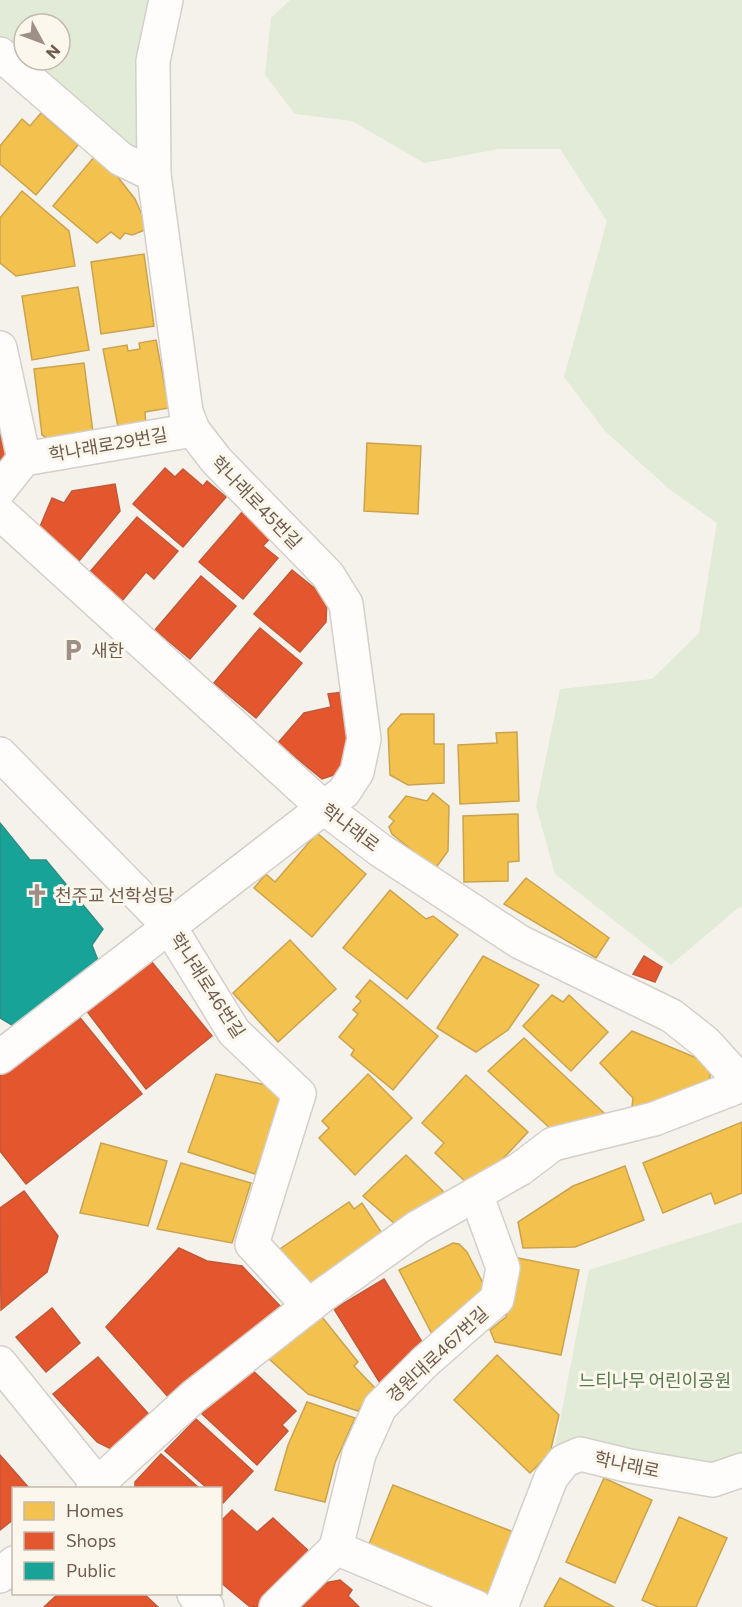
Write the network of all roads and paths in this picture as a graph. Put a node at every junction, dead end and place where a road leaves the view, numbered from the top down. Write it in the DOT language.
graph roads {
  1 [pos="166,0"];
  2 [pos="0,54"];
  3 [pos="154,175"];
  4 [pos="0,348"];
  5 [pos="192,429"];
  6 [pos="24,459"];
  7 [pos="0,489"];
  8 [pos="0,513"];
  9 [pos="0,754"];
  10 [pos="323,807"];
  11 [pos="169,926"];
  12 [pos="0,1057"];
  13 [pos="742,1084"];
  14 [pos="476,1194"];
  15 [pos="309,1306"];
  16 [pos="0,1363"];
  17 [pos="742,1470"];
  18 [pos="97,1487"];
  19 [pos="336,1548"];
  20 [pos="12,1565"];
  21 [pos="0,1576"];
  22 [pos="196,1595"];
  23 [pos="207,1607"];
  24 [pos="276,1607"];
  25 [pos="476,1607"];
  26 [pos="501,1607"];
  1 -- 3 [label="street, 학나래로45번길"];
  2 -- 3 [label="street"];
  3 -- 5 [label="street, 학나래로45번길"];
  4 -- 6 [label="street, 학나래로29번길"];
  5 -- 6 [label="street, 학나래로29번길"];
  5 -- 10 [label="street, 학나래로45번길"];
  6 -- 7 [label="street, 학나래로29번길"];
  8 -- 10 [label="street, 학나래로"];
  9 -- 11 [label="street"];
  10 -- 11 [label="street, 학나래로46번길"];
  10 -- 13 [label="street, 학나래로"];
  11 -- 12 [label="street, 학나래로46번길"];
  11 -- 15 [label="street, 학나래로46번길"];
  13 -- 14 [label="street"];
  14 -- 15 [label="street"];
  14 -- 19 [label="street, 경원대로467번길"];
  15 -- 18 [label="street"];
  16 -- 18 [label="street"];
  17 -- 26 [label="street, 학나래로"];
  19 -- 24 [label="street"];
  19 -- 25 [label="street"];
  20 -- 21 [label="street"];
  22 -- 23 [label="street"];
}
